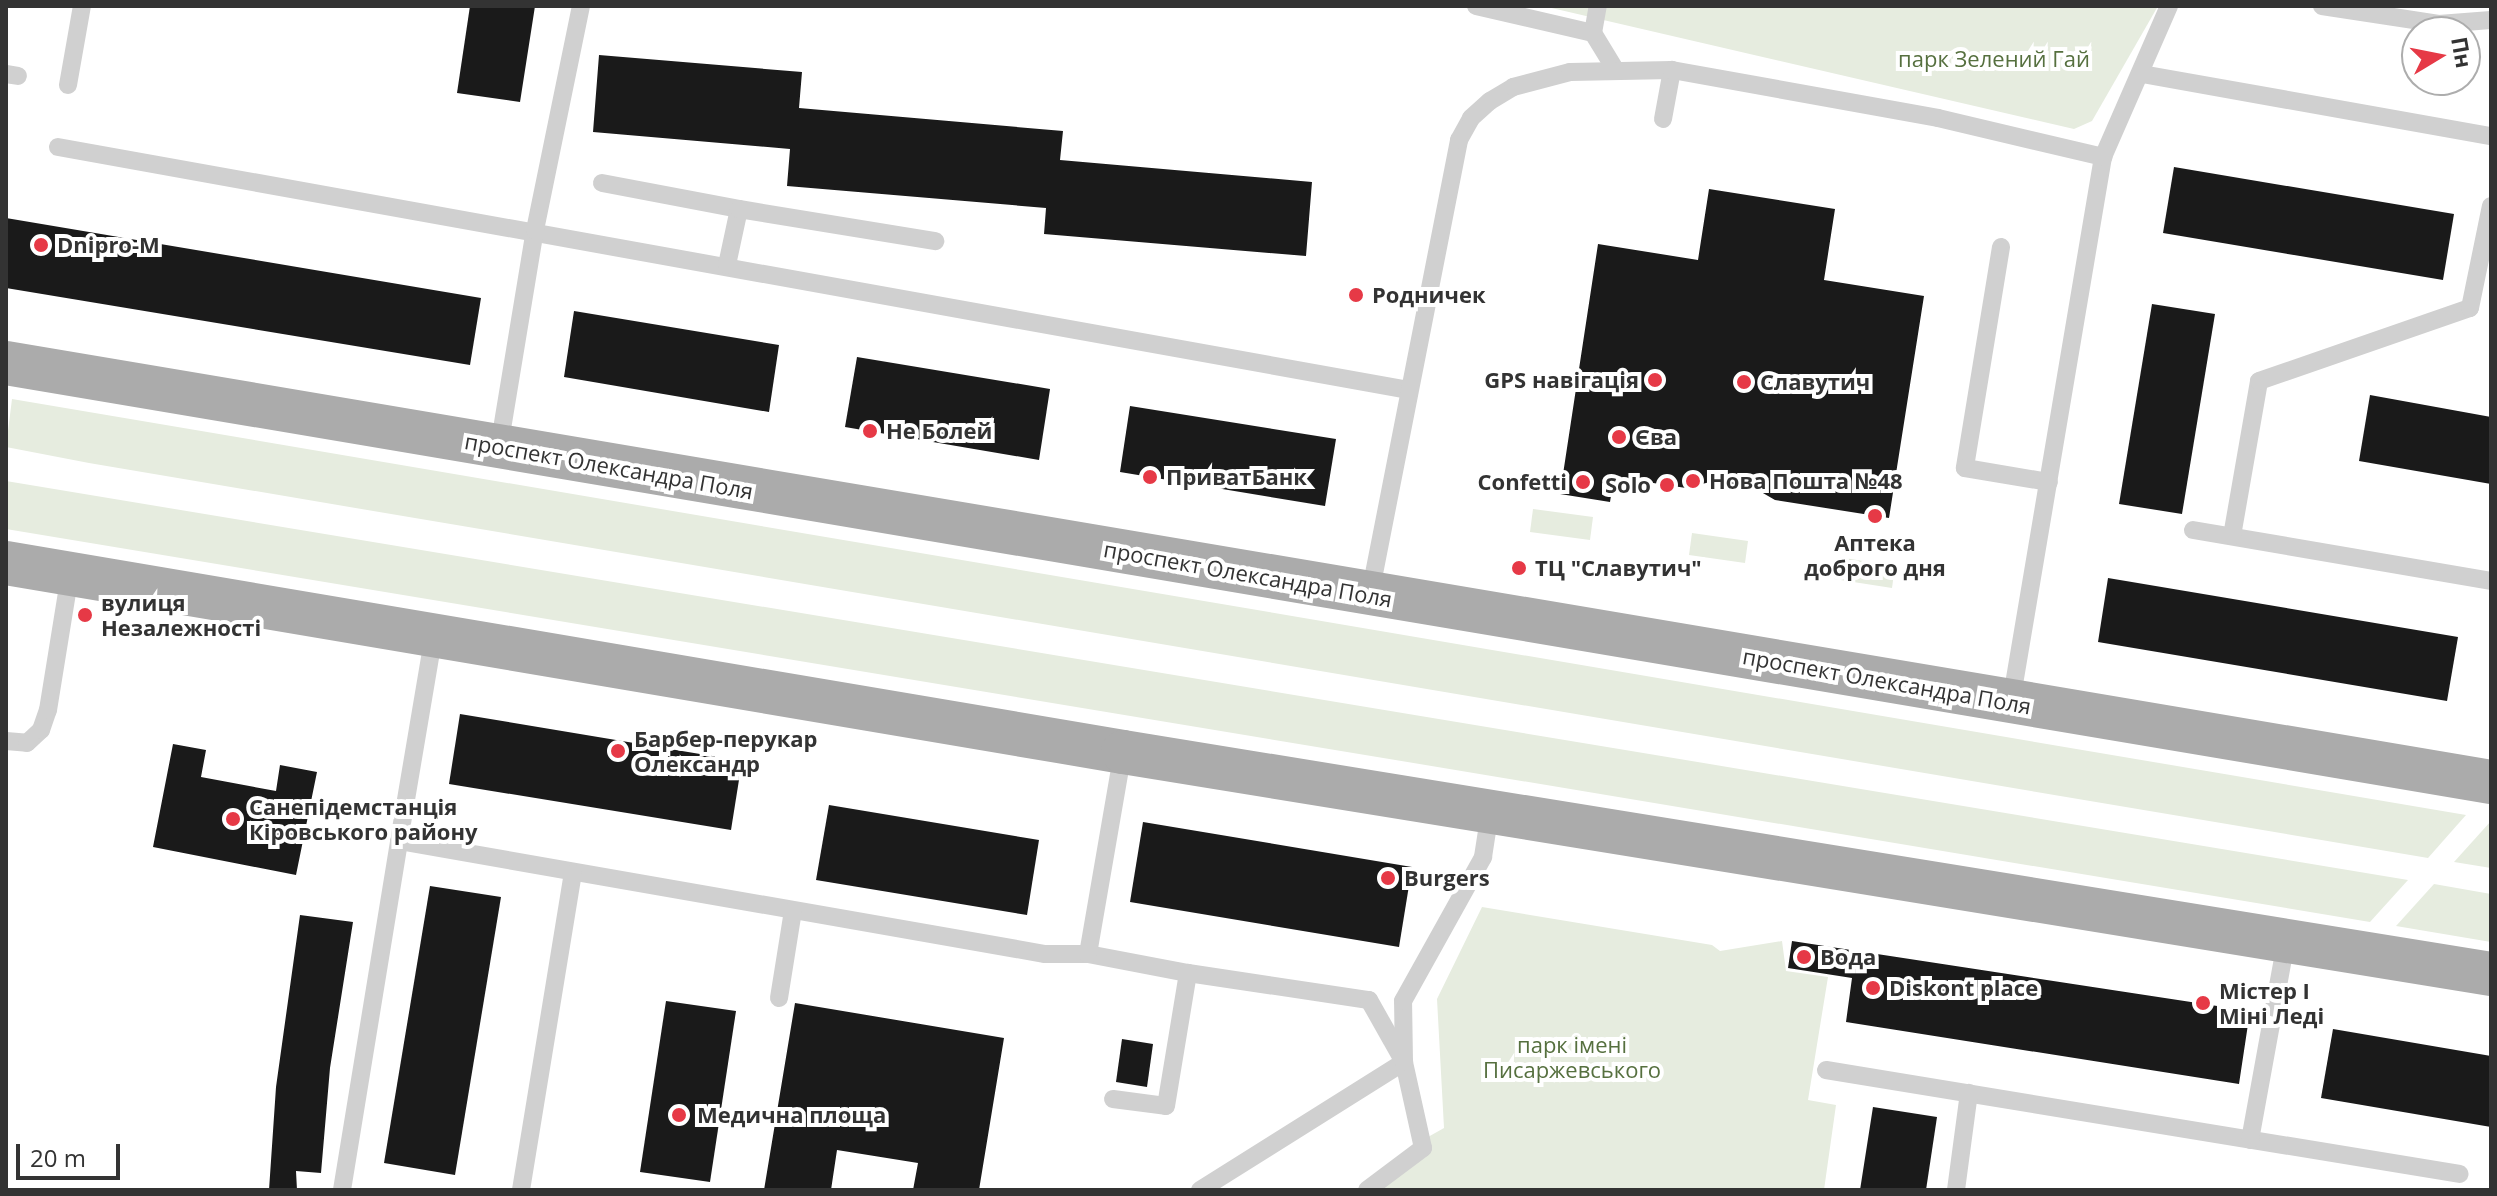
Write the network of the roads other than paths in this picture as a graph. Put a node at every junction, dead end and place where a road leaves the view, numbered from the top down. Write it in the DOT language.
graph roads {
  1 [pos="82,6"];
  2 [pos="581,6"];
  3 [pos="1476,6"];
  4 [pos="1598,6"];
  5 [pos="2169,6"];
  6 [pos="2322,6"];
  7 [pos="2491,20"];
  8 [pos="1593,33"];
  9 [pos="1615,69"];
  10 [pos="1672,70"];
  11 [pos="2142,74"];
  12 [pos="68,85"];
  13 [pos="1663,119"];
  14 [pos="2491,136"];
  15 [pos="58,147"];
  16 [pos="2103,157"];
  17 [pos="602,183"];
  18 [pos="2491,206"];
  19 [pos="739,209"];
  20 [pos="535,230"];
  21 [pos="935,241"];
  22 [pos="2001,247"];
  23 [pos="727,265"];
  24 [pos="6,363"];
  25 [pos="1409,390"];
  26 [pos="499,447"];
  27 [pos="2049,482"];
  28 [pos="2193,530"];
  29 [pos="2232,536"];
  30 [pos="6,563"];
  31 [pos="70,574"];
  32 [pos="2491,581"];
  33 [pos="1370,594"];
  34 [pos="434,633"];
  35 [pos="2011,702"];
  36 [pos="6,741"];
  37 [pos="1123,752"];
  38 [pos="2491,782"];
  39 [pos="1490,812"];
  40 [pos="399,841"];
  41 [pos="573,873"];
  42 [pos="793,911"];
  43 [pos="2286,941"];
  44 [pos="1088,954"];
  45 [pos="1188,973"];
  46 [pos="2491,974"];
  47 [pos="779,998"];
  48 [pos="1404,1062"];
  49 [pos="1826,1070"];
  50 [pos="1969,1093"];
  51 [pos="1113,1099"];
  52 [pos="2250,1140"];
  53 [pos="2441,1171"];
  54 [pos="2460,1174"];
  55 [pos="342,1190"];
  56 [pos="521,1190"];
  57 [pos="1200,1190"];
  58 [pos="1367,1190"];
  59 [pos="1956,1190"];
  60 [pos="2438,1190"];
  1 -- 12 [label="lane"];
  2 -- 20 [label="lane"];
  3 -- 8 [label="lane"];
  4 -- 8 [label="lane"];
  5 -- 11 [label="lane"];
  6 -- 7 [label="lane"];
  8 -- 9 [label="lane"];
  9 -- 10 [label="lane"];
  9 -- 25 [label="lane"];
  10 -- 13 [label="lane"];
  10 -- 16 [label="lane"];
  11 -- 14 [label="lane"];
  11 -- 16 [label="lane"];
  15 -- 20 [label="lane"];
  16 -- 27 [label="lane"];
  17 -- 19 [label="lane"];
  18 -- 29 [label="lane"];
  19 -- 21 [label="lane"];
  19 -- 23 [label="lane"];
  20 -- 23 [label="lane"];
  20 -- 26 [label="lane"];
  22 -- 27 [label="lane"];
  23 -- 25 [label="lane"];
  24 -- 26 [label="main road, проспект Олександра Поля"];
  25 -- 33 [label="lane"];
  26 -- 33 [label="main road, проспект Олександра Поля"];
  27 -- 35 [label="lane"];
  28 -- 29 [label="lane"];
  29 -- 32 [label="lane"];
  30 -- 31 [label="main road"];
  31 -- 34 [label="main road"];
  31 -- 36 [label="lane"];
  33 -- 35 [label="main road, проспект Олександра Поля"];
  34 -- 37 [label="main road"];
  34 -- 40 [label="lane"];
  35 -- 38 [label="main road, проспект Олександра Поля"];
  37 -- 39 [label="main road"];
  37 -- 44 [label="lane"];
  39 -- 43 [label="main road"];
  39 -- 48 [label="lane"];
  40 -- 41 [label="lane"];
  40 -- 55 [label="lane"];
  41 -- 42 [label="lane"];
  41 -- 56 [label="lane"];
  42 -- 44 [label="lane"];
  42 -- 47 [label="lane"];
  43 -- 46 [label="main road"];
  43 -- 52 [label="lane"];
  44 -- 45 [label="lane"];
  45 -- 48 [label="lane"];
  45 -- 51 [label="lane"];
  48 -- 57 [label="lane"];
  48 -- 58 [label="lane"];
  49 -- 50 [label="lane"];
  50 -- 52 [label="lane"];
  50 -- 59 [label="lane"];
  52 -- 53 [label="lane"];
  53 -- 54 [label="lane"];
  53 -- 60 [label="lane"];
}
